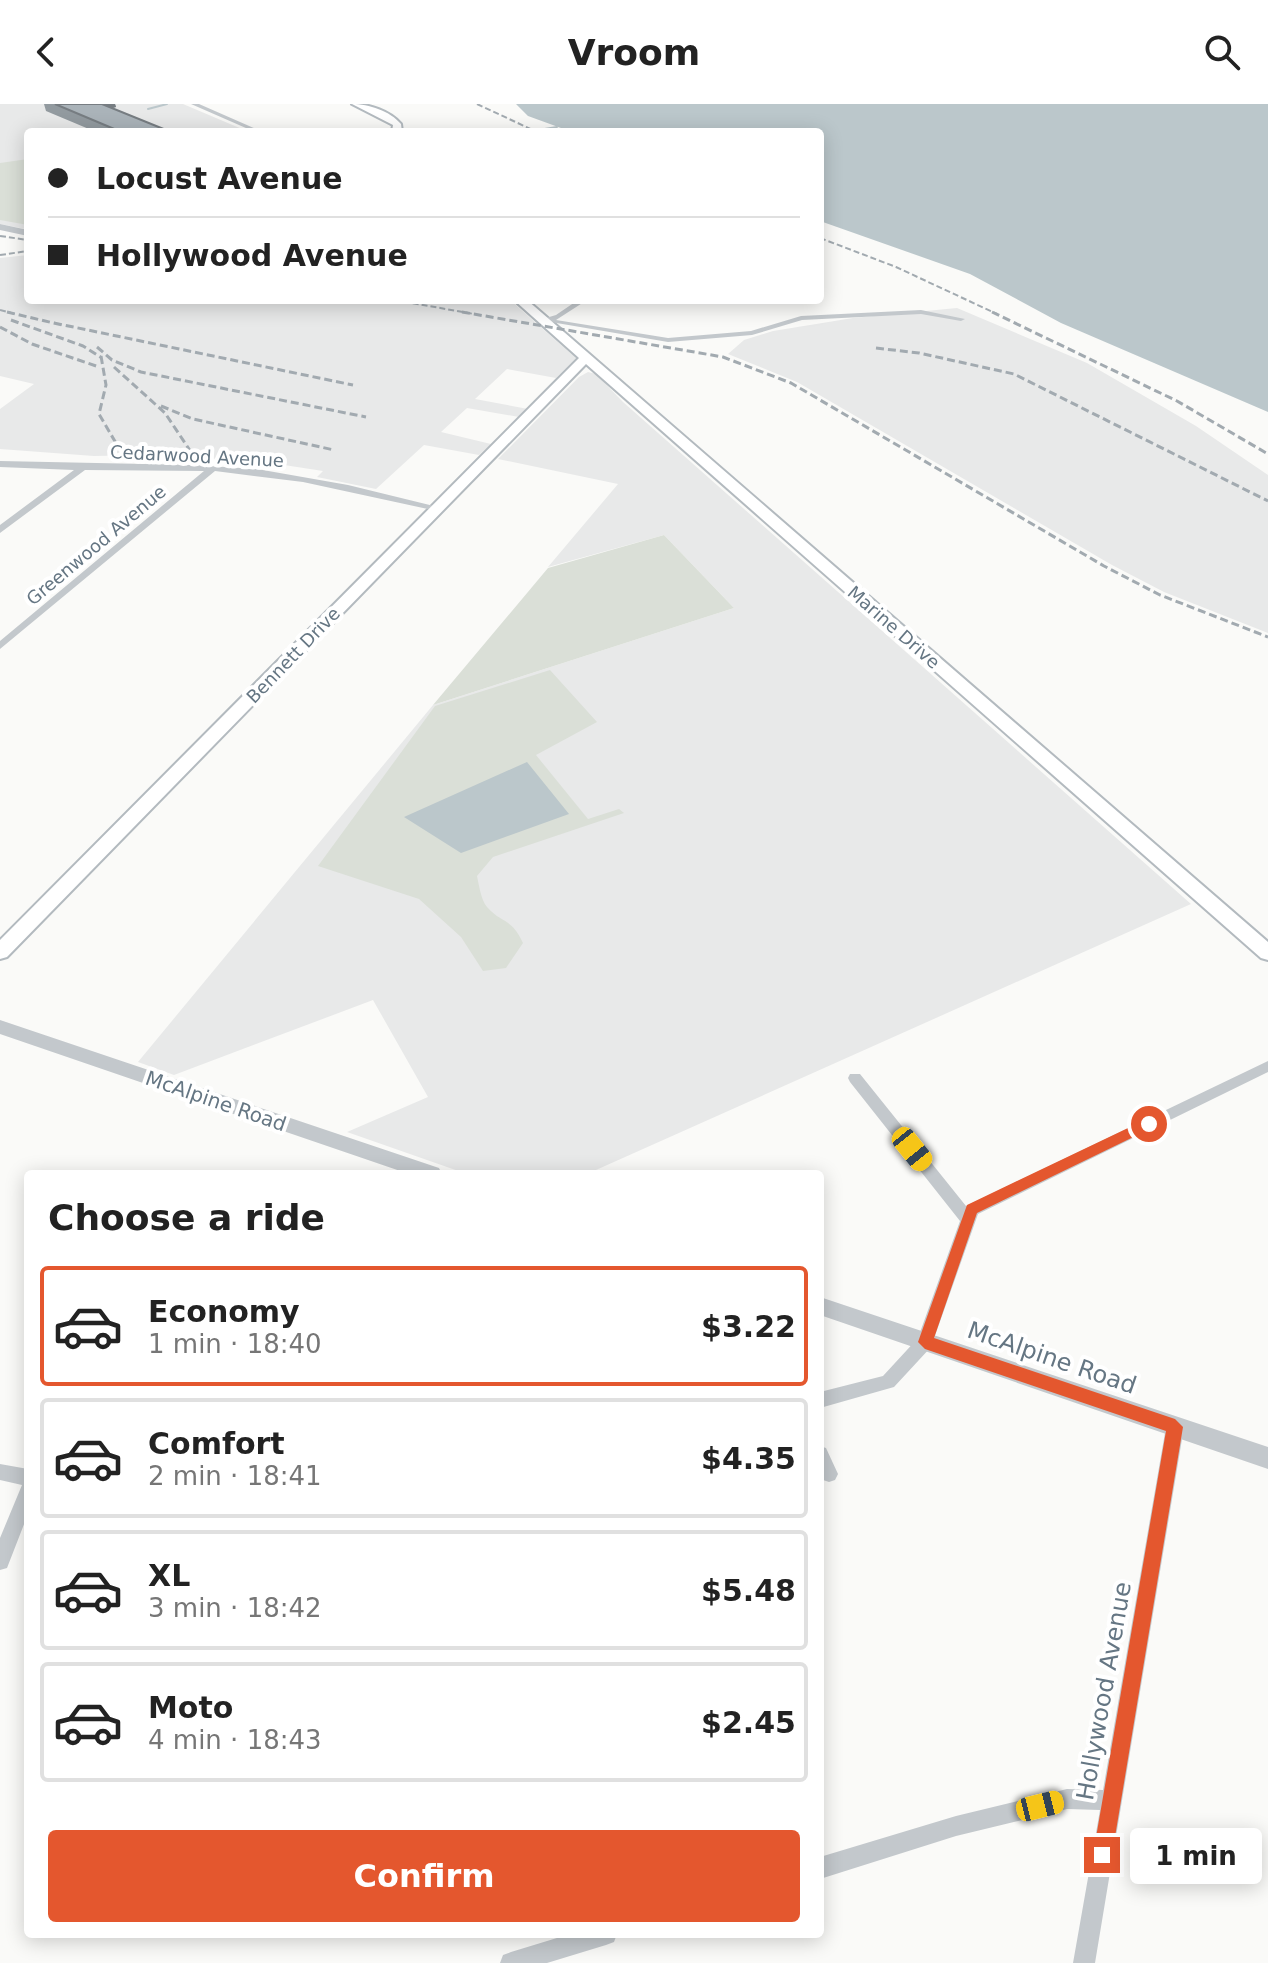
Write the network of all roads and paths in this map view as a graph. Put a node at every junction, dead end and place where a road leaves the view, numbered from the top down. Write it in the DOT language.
graph roads {
  1 [pos="194,104"];
  2 [pos="356,104"];
  3 [pos="251,128"];
  4 [pos="397,128"];
  5 [pos="0,227"];
  6 [pos="24,232"];
  7 [pos="525,304"];
  8 [pos="577,304"];
  9 [pos="961,319"];
  10 [pos="543,320"];
  11 [pos="585,358"];
  12 [pos="0,464"];
  13 [pos="83,467"];
  14 [pos="212,469"];
  15 [pos="437,508"];
  16 [pos="0,530"];
  17 [pos="0,646"];
  18 [pos="0,952"];
  19 [pos="1268,953"];
  20 [pos="0,1027"];
  21 [pos="1268,1066"];
  22 [pos="855,1078"];
  23 [pos="420,1170"];
  24 [pos="968,1219"];
  25 [pos="824,1307"];
  26 [pos="925,1342"];
  27 [pos="824,1399"];
  28 [pos="1175,1427"];
  29 [pos="1268,1458"];
  30 [pos="824,1463"];
  31 [pos="0,1472"];
  32 [pos="829,1474"];
  33 [pos="24,1477"];
  34 [pos="24,1501"];
  35 [pos="0,1561"];
  36 [pos="1112,1800"];
  37 [pos="824,1867"];
  38 [pos="593,1938"];
  39 [pos="511,1963"];
  40 [pos="1084,1963"];
  1 -- 3 [label="street"];
  2 -- 4 [label="main road"];
  5 -- 6 [label="street"];
  7 -- 10 [label="main road, Marine Drive"];
  8 -- 10 [label="street"];
  9 -- 10 [label="street"];
  10 -- 11 [label="main road, Marine Drive"];
  11 -- 15 [label="main road, Bennett Drive"];
  11 -- 19 [label="main road, Marine Drive"];
  12 -- 13 [label="street, Cedarwood Avenue"];
  13 -- 14 [label="street, Cedarwood Avenue"];
  13 -- 16 [label="street"];
  14 -- 15 [label="street, Cedarwood Avenue"];
  14 -- 17 [label="street, Greenwood Avenue"];
  15 -- 18 [label="main road, Bennett Drive"];
  20 -- 23 [label="street, McAlpine Road"];
  21 -- 24 [label="street"];
  22 -- 24 [label="street"];
  24 -- 26 [label="street"];
  25 -- 26 [label="street, McAlpine Road"];
  26 -- 27 [label="street"];
  26 -- 28 [label="street, McAlpine Road"];
  28 -- 29 [label="street, McAlpine Road"];
  28 -- 36 [label="street, Hollywood Avenue"];
  30 -- 32 [label="street"];
  31 -- 33 [label="street"];
  34 -- 35 [label="street"];
  36 -- 37 [label="street"];
  36 -- 40 [label="street, Hollywood Avenue"];
  38 -- 39 [label="street"];
}
